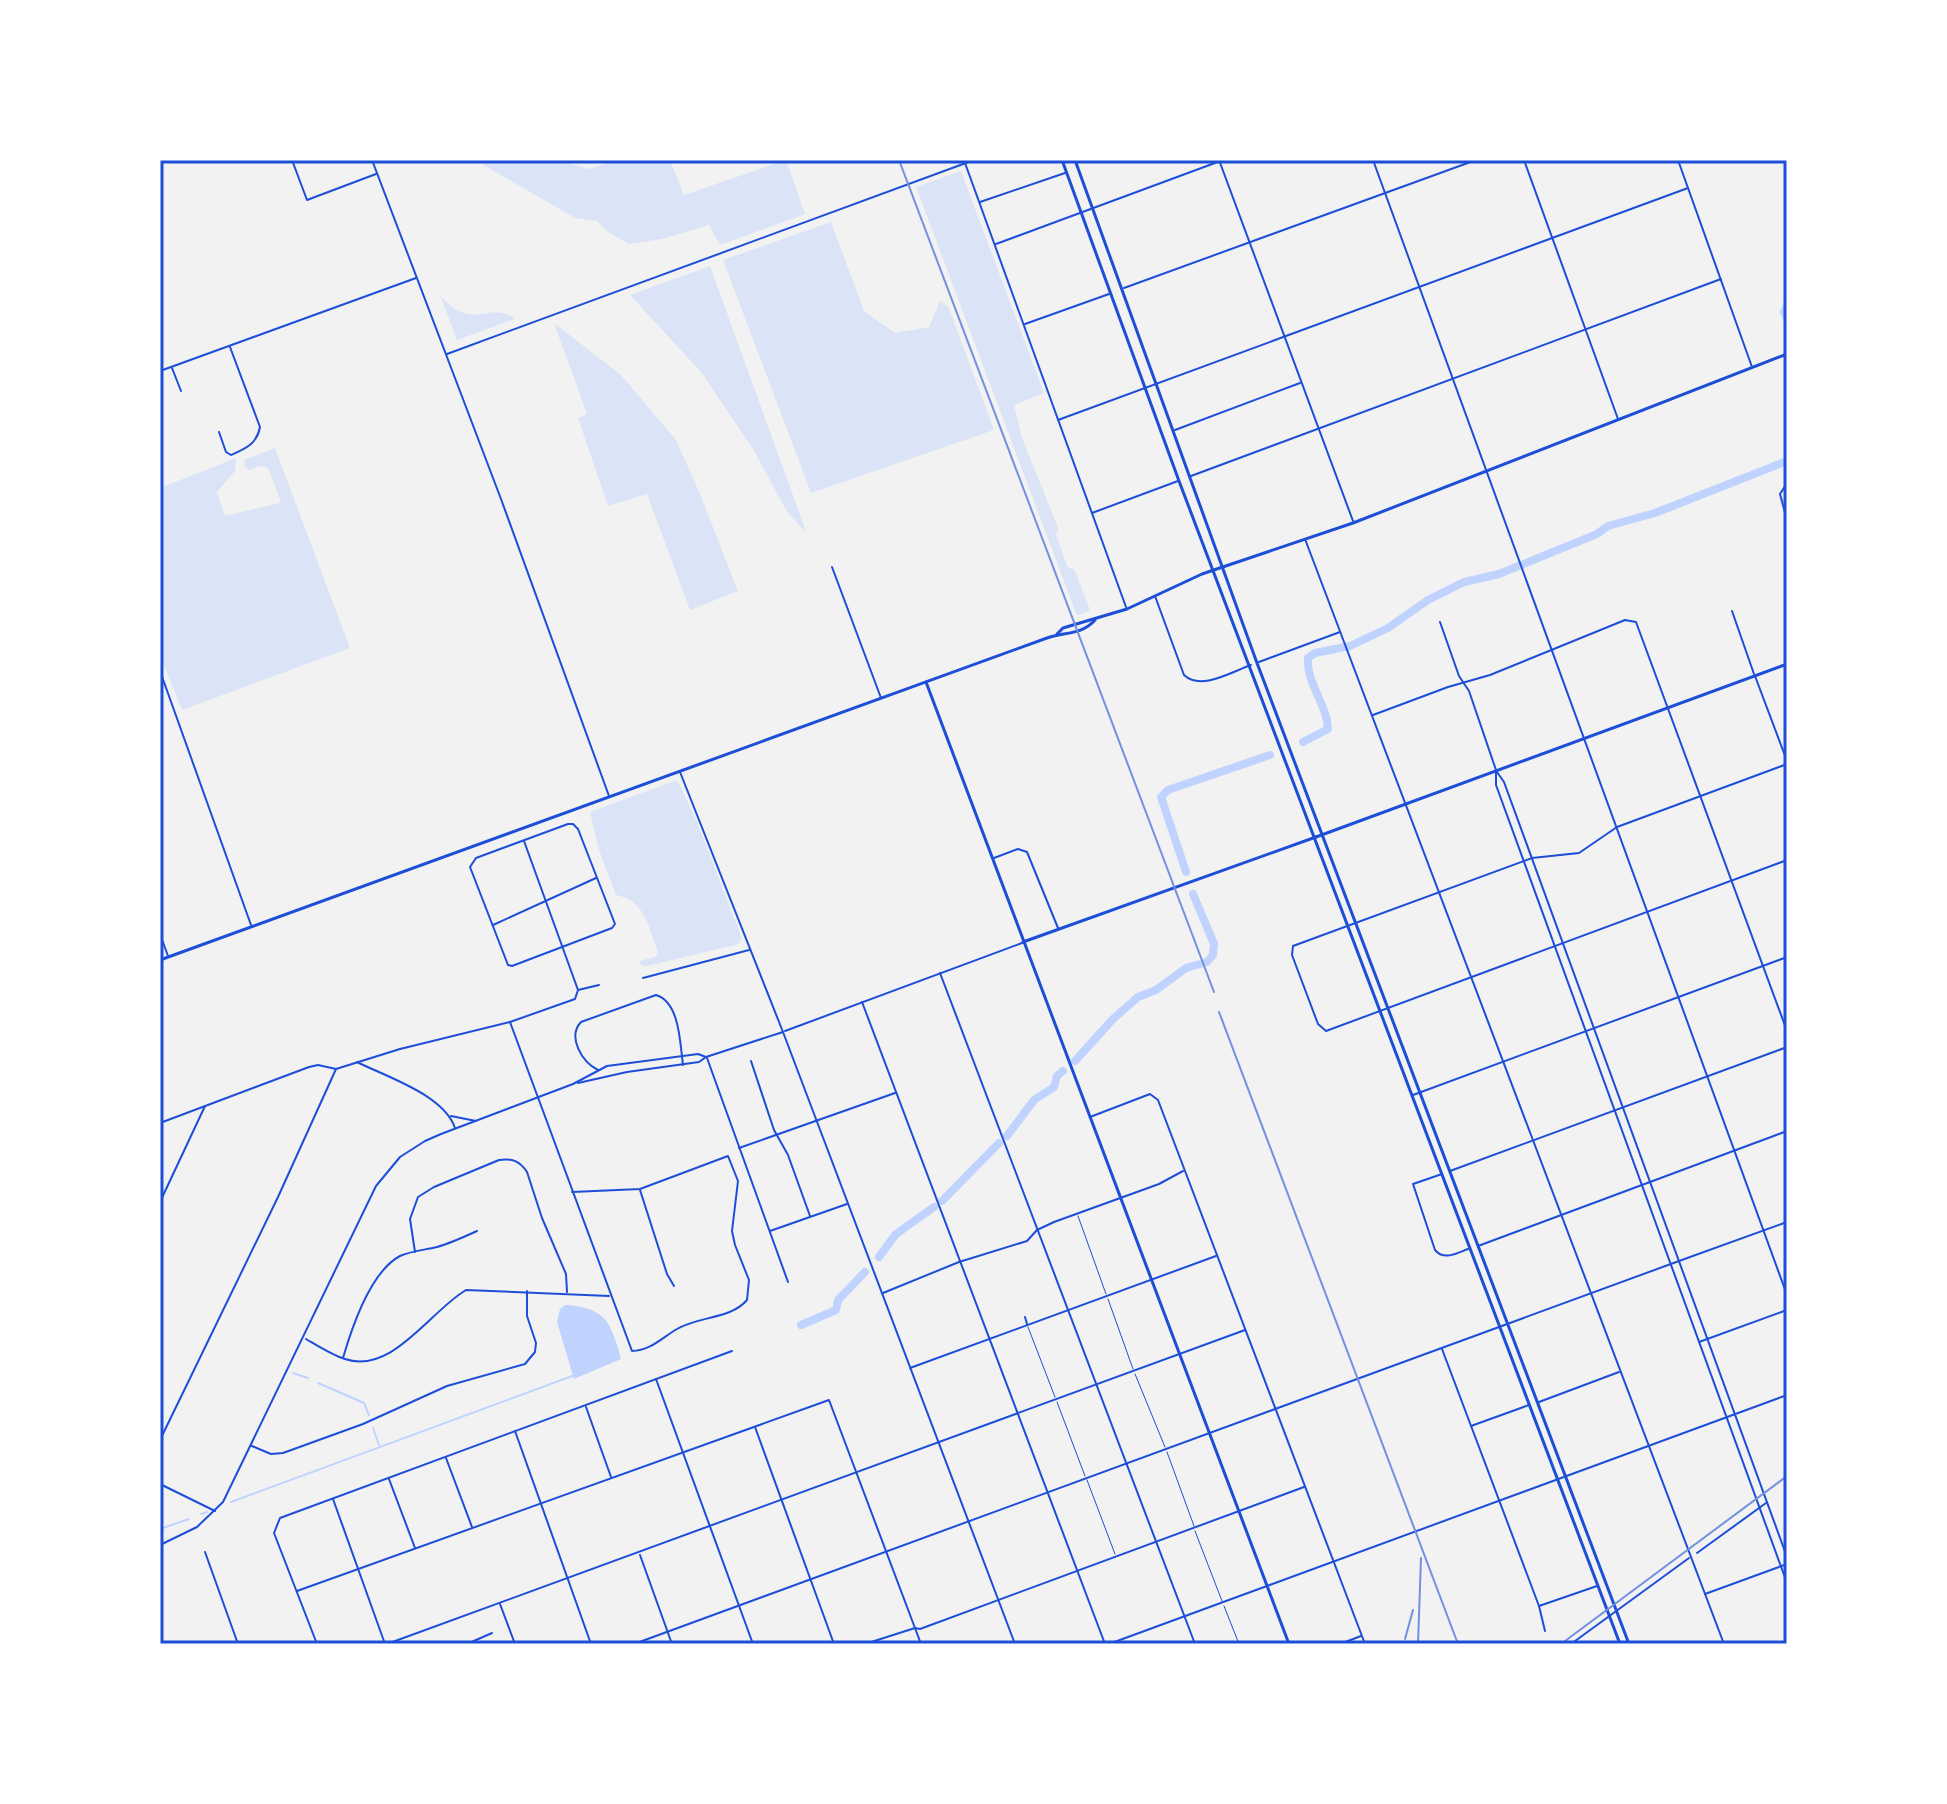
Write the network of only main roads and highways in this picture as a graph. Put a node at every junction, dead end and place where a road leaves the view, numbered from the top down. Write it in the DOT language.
graph roads {
  1 [pos="1062,160"];
  2 [pos="1075,160"];
  3 [pos="1785,355"];
  4 [pos="1222,567"];
  5 [pos="1214,570"];
  6 [pos="1095,620"];
  7 [pos="1057,634"];
  8 [pos="1787,664"];
  9 [pos="926,682"];
  10 [pos="1323,834"];
  11 [pos="1316,837"];
  12 [pos="1023,942"];
  13 [pos="160,960"];
  14 [pos="1289,1644"];
  15 [pos="1620,1644"];
  16 [pos="1629,1644"];
  1 -- 5 [label="main road"];
  2 -- 4 [label="main road"];
  3 -- 4 [label="main road"];
  4 -- 5 [label="main road"];
  4 -- 10 [label="main road"];
  5 -- 6 [label="main road"];
  5 -- 11 [label="main road"];
  6 -- 7 [label="main road"];
  6 -- 7 [label="main road"];
  7 -- 9 [label="main road"];
  8 -- 10 [label="main road"];
  9 -- 12 [label="main road"];
  9 -- 13 [label="main road"];
  10 -- 11 [label="main road"];
  10 -- 16 [label="main road"];
  11 -- 12 [label="main road"];
  11 -- 15 [label="main road"];
  12 -- 14 [label="main road"];
}
